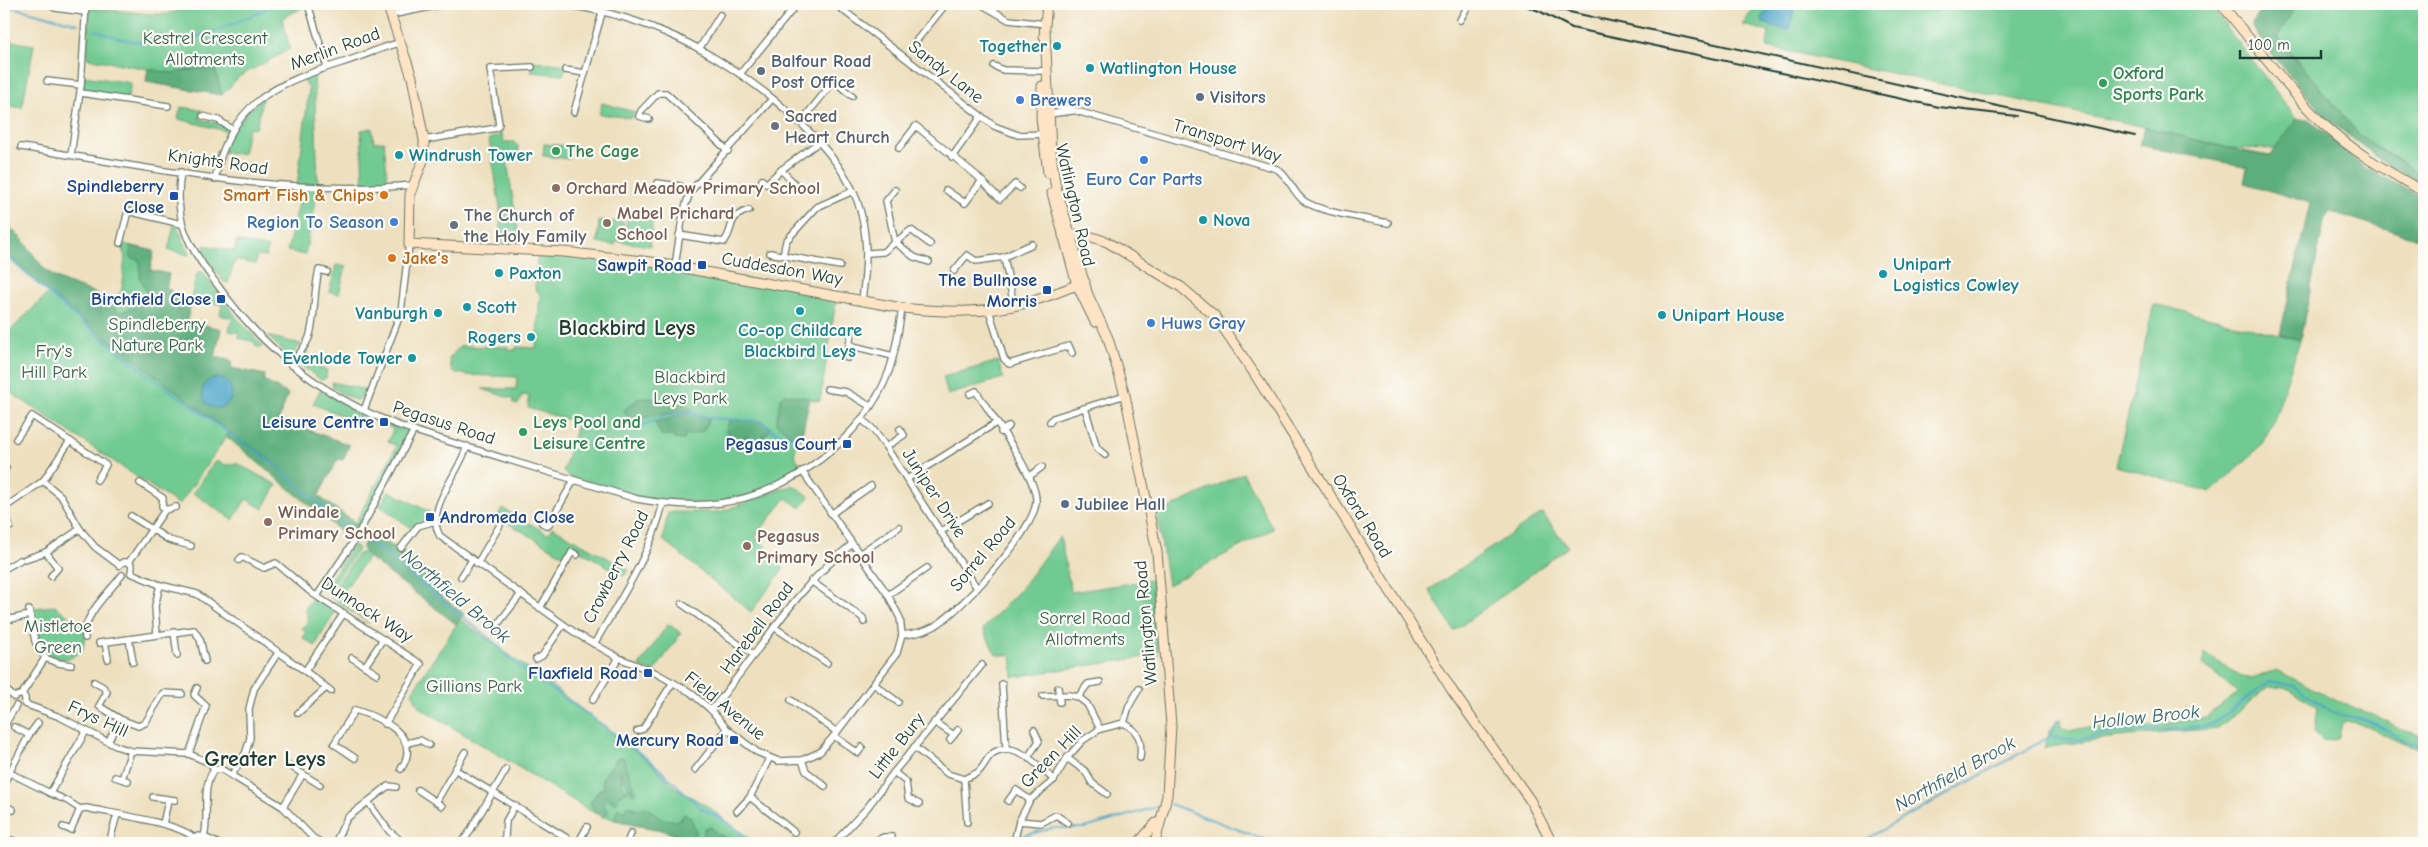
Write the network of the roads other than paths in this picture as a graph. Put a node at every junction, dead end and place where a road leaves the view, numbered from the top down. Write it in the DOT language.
graph roads {
  1 [pos="49,4"];
  2 [pos="86,4"];
  3 [pos="308,4"];
  4 [pos="387,4"];
  5 [pos="445,4"];
  6 [pos="558,4"];
  7 [pos="797,4"];
  8 [pos="835,4"];
  9 [pos="946,4"];
  10 [pos="981,4"];
  11 [pos="1047,4"];
  12 [pos="1470,4"];
  13 [pos="2221,4"];
  14 [pos="573,5"];
  15 [pos="85,12"];
  16 [pos="602,13"];
  17 [pos="391,15"];
  18 [pos="720,15"];
  19 [pos="1460,20"];
  20 [pos="1046,27"];
  21 [pos="916,41"];
  22 [pos="399,43"];
  23 [pos="699,49"];
  24 [pos="994,66"];
  25 [pos="327,67"];
  26 [pos="532,67"];
  27 [pos="564,70"];
  28 [pos="1044,70"];
  29 [pos="585,73"];
  30 [pos="740,74"];
  31 [pos="47,81"];
  32 [pos="81,85"];
  33 [pos="80,93"];
  34 [pos="852,96"];
  35 [pos="772,99"];
  36 [pos="168,106"];
  37 [pos="1045,106"];
  38 [pos="1072,111"];
  39 [pos="574,112"];
  40 [pos="1049,114"];
  41 [pos="203,116"];
  42 [pos="980,118"];
  43 [pos="649,119"];
  44 [pos="800,123"];
  45 [pos="232,129"];
  46 [pos="1046,134"];
  47 [pos="424,140"];
  48 [pos="819,142"];
  49 [pos="21,147"];
  50 [pos="899,148"];
  51 [pos="728,150"];
  52 [pos="71,155"];
  53 [pos="952,157"];
  54 [pos="781,170"];
  55 [pos="181,172"];
  56 [pos="215,179"];
  57 [pos="762,180"];
  58 [pos="981,182"];
  59 [pos="657,183"];
  60 [pos="1015,184"];
  61 [pos="413,185"];
  62 [pos="798,187"];
  63 [pos="894,190"];
  64 [pos="946,190"];
  65 [pos="853,191"];
  66 [pos="690,192"];
  67 [pos="2424,192"];
  68 [pos="749,210"];
  69 [pos="1388,223"];
  70 [pos="181,224"];
  71 [pos="679,235"];
  72 [pos="1067,235"];
  73 [pos="895,242"];
  74 [pos="1107,242"];
  75 [pos="120,243"];
  76 [pos="409,244"];
  77 [pos="930,244"];
  78 [pos="1032,244"];
  79 [pos="1070,245"];
  80 [pos="770,253"];
  81 [pos="868,253"];
  82 [pos="783,255"];
  83 [pos="1004,257"];
  84 [pos="929,262"];
  85 [pos="674,266"];
  86 [pos="840,266"];
  87 [pos="954,271"];
  88 [pos="328,272"];
  89 [pos="1081,284"];
  90 [pos="862,300"];
  91 [pos="1014,306"];
  92 [pos="902,308"];
  93 [pos="990,310"];
  94 [pos="852,334"];
  95 [pos="850,345"];
  96 [pos="1072,353"];
  97 [pos="893,356"];
  98 [pos="847,358"];
  99 [pos="291,365"];
  100 [pos="830,392"];
  101 [pos="970,394"];
  102 [pos="1125,395"];
  103 [pos="870,406"];
  104 [pos="1086,408"];
  105 [pos="364,410"];
  106 [pos="861,420"];
  107 [pos="1050,422"];
  108 [pos="996,423"];
  109 [pos="1009,426"];
  110 [pos="900,429"];
  111 [pos="414,430"];
  112 [pos="1001,432"];
  113 [pos="16,439"];
  114 [pos="70,441"];
  115 [pos="467,446"];
  116 [pos="886,447"];
  117 [pos="1105,455"];
  118 [pos="1042,467"];
  119 [pos="802,471"];
  120 [pos="1030,476"];
  121 [pos="907,479"];
  122 [pos="97,480"];
  123 [pos="574,480"];
  124 [pos="43,481"];
  125 [pos="140,482"];
  126 [pos="871,486"];
  127 [pos="988,503"];
  128 [pos="5,504"];
  129 [pos="663,504"];
  130 [pos="176,507"];
  131 [pos="165,510"];
  132 [pos="4,514"];
  133 [pos="831,514"];
  134 [pos="132,516"];
  135 [pos="435,521"];
  136 [pos="542,523"];
  137 [pos="500,525"];
  138 [pos="10,527"];
  139 [pos="899,527"];
  140 [pos="152,528"];
  141 [pos="80,529"];
  142 [pos="940,532"];
  143 [pos="851,544"];
  144 [pos="191,546"];
  145 [pos="401,548"];
  146 [pos="46,552"];
  147 [pos="859,554"];
  148 [pos="577,555"];
  149 [pos="239,560"];
  150 [pos="129,562"];
  151 [pos="474,562"];
  152 [pos="119,565"];
  153 [pos="927,568"];
  154 [pos="4,569"];
  155 [pos="131,573"];
  156 [pos="51,576"];
  157 [pos="122,576"];
  158 [pos="461,577"];
  159 [pos="811,581"];
  160 [pos="160,585"];
  161 [pos="977,588"];
  162 [pos="521,594"];
  163 [pos="888,595"];
  164 [pos="317,596"];
  165 [pos="682,604"];
  166 [pos="540,608"];
  167 [pos="344,613"];
  168 [pos="11,619"];
  169 [pos="864,622"];
  170 [pos="563,625"];
  171 [pos="774,627"];
  172 [pos="494,629"];
  173 [pos="174,632"];
  174 [pos="902,634"];
  175 [pos="157,635"];
  176 [pos="85,638"];
  177 [pos="128,639"];
  178 [pos="383,639"];
  179 [pos="594,644"];
  180 [pos="278,653"];
  181 [pos="177,655"];
  182 [pos="754,655"];
  183 [pos="45,658"];
  184 [pos="352,658"];
  185 [pos="619,658"];
  186 [pos="108,659"];
  187 [pos="536,659"];
  188 [pos="205,660"];
  189 [pos="133,662"];
  190 [pos="827,663"];
  191 [pos="70,665"];
  192 [pos="982,665"];
  193 [pos="365,666"];
  194 [pos="305,671"];
  195 [pos="377,674"];
  196 [pos="94,682"];
  197 [pos="673,682"];
  198 [pos="1100,682"];
  199 [pos="874,684"];
  200 [pos="1002,684"];
  201 [pos="4,688"];
  202 [pos="197,688"];
  203 [pos="1139,689"];
  204 [pos="1059,691"];
  205 [pos="22,694"];
  206 [pos="182,694"];
  207 [pos="1043,696"];
  208 [pos="14,697"];
  209 [pos="1078,697"];
  210 [pos="592,700"];
  211 [pos="791,700"];
  212 [pos="898,702"];
  213 [pos="1060,702"];
  214 [pos="25,704"];
  215 [pos="16,706"];
  216 [pos="711,710"];
  217 [pos="298,713"];
  218 [pos="120,719"];
  219 [pos="38,722"];
  220 [pos="934,722"];
  221 [pos="1124,723"];
  222 [pos="385,724"];
  223 [pos="4,726"];
  224 [pos="14,727"];
  225 [pos="727,729"];
  226 [pos="1100,729"];
  227 [pos="1034,730"];
  228 [pos="86,731"];
  229 [pos="637,731"];
  230 [pos="836,734"];
  231 [pos="29,735"];
  232 [pos="954,735"];
  233 [pos="109,740"];
  234 [pos="407,743"];
  235 [pos="429,745"];
  236 [pos="862,747"];
  237 [pos="914,747"];
  238 [pos="1006,748"];
  239 [pos="131,751"];
  240 [pos="465,752"];
  241 [pos="189,754"];
  242 [pos="1028,757"];
  243 [pos="355,758"];
  244 [pos="1067,758"];
  245 [pos="1140,758"];
  246 [pos="769,759"];
  247 [pos="802,760"];
  248 [pos="287,764"];
  249 [pos="214,770"];
  250 [pos="401,770"];
  251 [pos="456,770"];
  252 [pos="506,770"];
  253 [pos="695,770"];
  254 [pos="894,772"];
  255 [pos="10,773"];
  256 [pos="303,774"];
  257 [pos="232,775"];
  258 [pos="115,777"];
  259 [pos="964,779"];
  260 [pos="1054,780"];
  261 [pos="4,783"];
  262 [pos="320,785"];
  263 [pos="396,786"];
  264 [pos="825,786"];
  265 [pos="418,790"];
  266 [pos="493,792"];
  267 [pos="50,793"];
  268 [pos="1106,794"];
  269 [pos="153,797"];
  270 [pos="750,797"];
  271 [pos="175,800"];
  272 [pos="1030,800"];
  273 [pos="168,801"];
  274 [pos="1008,801"];
  275 [pos="368,802"];
  276 [pos="436,802"];
  277 [pos="4,804"];
  278 [pos="919,804"];
  279 [pos="515,805"];
  280 [pos="442,806"];
  281 [pos="283,807"];
  282 [pos="80,809"];
  283 [pos="13,810"];
  284 [pos="1164,810"];
  285 [pos="737,811"];
  286 [pos="117,815"];
  287 [pos="967,822"];
  288 [pos="1019,822"];
  289 [pos="1068,823"];
  290 [pos="163,824"];
  291 [pos="63,827"];
  292 [pos="587,828"];
  293 [pos="794,832"];
  294 [pos="631,833"];
  295 [pos="204,837"];
  296 [pos="892,837"];
  297 [pos="4,839"];
  298 [pos="192,841"];
  299 [pos="1014,841"];
  300 [pos="499,842"];
  301 [pos="836,842"];
  302 [pos="1139,842"];
  303 [pos="15,843"];
  304 [pos="114,843"];
  305 [pos="217,843"];
  306 [pos="322,843"];
  307 [pos="335,843"];
  308 [pos="404,843"];
  309 [pos="460,843"];
  310 [pos="577,843"];
  311 [pos="627,843"];
  312 [pos="870,843"];
  313 [pos="1155,843"];
  314 [pos="1552,843"];
  1 -- 15 [label="street"];
  2 -- 15 [label="street"];
  3 -- 25 [label="street"];
  4 -- 17 [label="street"];
  5 -- 17 [label="street"];
  6 -- 14 [label="street"];
  7 -- 30 [label="street"];
  8 -- 42 [label="street, Sandy Lane"];
  9 -- 21 [label="street"];
  10 -- 20 [label="street"];
  11 -- 20 [label="street, Watlington Road"];
  12 -- 19 [label="street"];
  13 -- 67 [label="street"];
  14 -- 16 [label="street"];
  15 -- 32 [label="street"];
  16 -- 23 [label="street"];
  16 -- 29 [label="street"];
  17 -- 22 [label="street"];
  18 -- 23 [label="street"];
  20 -- 28 [label="street, Watlington Road"];
  22 -- 25 [label="street, Merlin Road"];
  22 -- 47 [label="street"];
  23 -- 30 [label="street"];
  24 -- 28 [label="street"];
  25 -- 45 [label="street, Merlin Road"];
  26 -- 47 [label="street"];
  27 -- 29 [label="street"];
  28 -- 37 [label="street, Watlington Road"];
  29 -- 39 [label="street"];
  30 -- 35 [label="street"];
  31 -- 32 [label="street"];
  32 -- 33 [label="street"];
  33 -- 36 [label="street"];
  33 -- 52 [label="street"];
  34 -- 44 [label="street"];
  35 -- 44 [label="street"];
  35 -- 51 [label="street"];
  37 -- 38 [label="street, Transport Way"];
  37 -- 40 [label="street, Watlington Road"];
  37 -- 46 [label="street, Watlington Road"];
  38 -- 40 [label="street, Transport Way"];
  38 -- 69 [label="street, Transport Way"];
  40 -- 46 [label="street, Watlington Road"];
  41 -- 45 [label="street"];
  42 -- 46 [label="street, Sandy Lane"];
  42 -- 53 [label="street"];
  43 -- 51 [label="street"];
  44 -- 48 [label="street"];
  45 -- 56 [label="street, Merlin Road"];
  46 -- 72 [label="street, Watlington Road"];
  47 -- 61 [label="street"];
  48 -- 54 [label="street"];
  48 -- 65 [label="street"];
  49 -- 52 [label="street, Knights Road"];
  50 -- 53 [label="street"];
  51 -- 66 [label="street"];
  52 -- 55 [label="street, Knights Road"];
  53 -- 58 [label="street"];
  54 -- 57 [label="street"];
  54 -- 62 [label="street"];
  55 -- 56 [label="street, Knights Road"];
  55 -- 70 [label="street, Pegasus Road"];
  56 -- 61 [label="street, Knights Road"];
  58 -- 60 [label="street"];
  58 -- 64 [label="street"];
  59 -- 66 [label="street"];
  61 -- 76 [label="street"];
  63 -- 73 [label="street"];
  65 -- 81 [label="street"];
  65 -- 82 [label="street"];
  66 -- 71 [label="street"];
  68 -- 71 [label="street"];
  70 -- 75 [label="street"];
  70 -- 99 [label="street, Pegasus Road"];
  71 -- 85 [label="street"];
  72 -- 74 [label="street, Oxford Road"];
  72 -- 79 [label="street, Watlington Road"];
  73 -- 77 [label="street"];
  73 -- 81 [label="street"];
  73 -- 84 [label="street"];
  74 -- 79 [label="street"];
  74 -- 314 [label="street, Oxford Road"];
  76 -- 85 [label="street, Cuddesdon Way"];
  76 -- 105 [label="street"];
  78 -- 83 [label="street"];
  79 -- 89 [label="street, Watlington Road"];
  80 -- 82 [label="street"];
  81 -- 90 [label="street"];
  82 -- 86 [label="street"];
  83 -- 87 [label="street"];
  83 -- 91 [label="street"];
  85 -- 90 [label="street, Cuddesdon Way"];
  88 -- 99 [label="street"];
  89 -- 91 [label="street, Cuddesdon Way"];
  89 -- 102 [label="street, Watlington Road"];
  90 -- 92 [label="street, Cuddesdon Way"];
  91 -- 93 [label="street, Cuddesdon Way"];
  92 -- 93 [label="street, Cuddesdon Way"];
  92 -- 97 [label="street, Pegasus Road"];
  93 -- 96 [label="street"];
  94 -- 95 [label="street"];
  95 -- 97 [label="street"];
  95 -- 98 [label="street"];
  97 -- 103 [label="street, Pegasus Road"];
  99 -- 105 [label="street, Pegasus Road"];
  100 -- 103 [label="street"];
  101 -- 108 [label="street, Sorrel Road"];
  102 -- 104 [label="street"];
  102 -- 284 [label="street, Watlington Road"];
  103 -- 106 [label="street, Pegasus Road"];
  104 -- 107 [label="street"];
  104 -- 117 [label="street"];
  105 -- 111 [label="street, Pegasus Road"];
  106 -- 116 [label="street, Juniper Drive"];
  106 -- 119 [label="street, Pegasus Road"];
  108 -- 112 [label="street, Sorrel Road"];
  108 -- 121 [label="street"];
  109 -- 112 [label="street"];
  110 -- 116 [label="street"];
  111 -- 115 [label="street, Pegasus Road"];
  111 -- 164 [label="street"];
  112 -- 120 [label="street, Sorrel Road"];
  113 -- 114 [label="street"];
  114 -- 122 [label="street"];
  114 -- 124 [label="street"];
  115 -- 123 [label="street, Pegasus Road"];
  115 -- 135 [label="street"];
  116 -- 121 [label="street, Juniper Drive"];
  118 -- 120 [label="street"];
  119 -- 129 [label="street, Pegasus Road"];
  119 -- 133 [label="street"];
  120 -- 161 [label="street, Sorrel Road"];
  121 -- 142 [label="street, Juniper Drive"];
  123 -- 129 [label="street, Pegasus Road"];
  123 -- 136 [label="street"];
  124 -- 128 [label="street"];
  124 -- 141 [label="street"];
  125 -- 131 [label="street"];
  126 -- 133 [label="street"];
  127 -- 142 [label="street"];
  128 -- 132 [label="street"];
  129 -- 179 [label="street, Crowberry Road"];
  130 -- 131 [label="street"];
  131 -- 140 [label="street"];
  132 -- 138 [label="street"];
  133 -- 143 [label="street"];
  134 -- 140 [label="street"];
  135 -- 145 [label="street"];
  135 -- 151 [label="street, Field Avenue"];
  137 -- 151 [label="street"];
  139 -- 147 [label="street"];
  140 -- 144 [label="street"];
  140 -- 150 [label="street"];
  141 -- 146 [label="street"];
  141 -- 152 [label="street"];
  142 -- 161 [label="street, Juniper Drive"];
  143 -- 147 [label="street"];
  143 -- 159 [label="street, Harebell Road"];
  146 -- 154 [label="street"];
  146 -- 156 [label="street"];
  147 -- 163 [label="street"];
  148 -- 166 [label="street"];
  149 -- 164 [label="street, Dunnock Way"];
  150 -- 152 [label="street"];
  150 -- 155 [label="street"];
  151 -- 158 [label="street"];
  151 -- 162 [label="street, Field Avenue"];
  152 -- 157 [label="street"];
  153 -- 163 [label="street"];
  155 -- 157 [label="street"];
  155 -- 160 [label="street"];
  157 -- 176 [label="street"];
  159 -- 169 [label="street"];
  159 -- 171 [label="street, Harebell Road"];
  160 -- 175 [label="street"];
  160 -- 180 [label="street"];
  161 -- 174 [label="street, Sorrel Road"];
  162 -- 166 [label="street, Field Avenue"];
  162 -- 172 [label="street"];
  163 -- 174 [label="street"];
  164 -- 167 [label="street, Dunnock Way"];
  165 -- 182 [label="street"];
  166 -- 170 [label="street, Field Avenue"];
  167 -- 178 [label="street, Dunnock Way"];
  167 -- 194 [label="street"];
  168 -- 183 [label="street"];
  170 -- 179 [label="street, Field Avenue"];
  170 -- 187 [label="street"];
  171 -- 182 [label="street, Harebell Road"];
  171 -- 190 [label="street"];
  173 -- 175 [label="street"];
  173 -- 181 [label="street"];
  173 -- 188 [label="street"];
  174 -- 199 [label="street, Field Avenue"];
  175 -- 177 [label="street"];
  177 -- 186 [label="street"];
  177 -- 189 [label="street"];
  178 -- 193 [label="street"];
  178 -- 222 [label="street, Dunnock Way"];
  179 -- 185 [label="street, Field Avenue"];
  180 -- 194 [label="street"];
  180 -- 257 [label="street"];
  182 -- 216 [label="street, Harebell Road"];
  183 -- 191 [label="street"];
  183 -- 205 [label="street"];
  184 -- 193 [label="street"];
  185 -- 197 [label="street, Field Avenue"];
  185 -- 210 [label="street"];
  192 -- 220 [label="street, Little Bury"];
  193 -- 195 [label="street"];
  194 -- 217 [label="street"];
  196 -- 218 [label="street"];
  197 -- 216 [label="street, Field Avenue"];
  197 -- 229 [label="street"];
  198 -- 209 [label="street"];
  199 -- 212 [label="street"];
  199 -- 230 [label="street, Field Avenue"];
  200 -- 238 [label="street"];
  201 -- 208 [label="street"];
  202 -- 241 [label="street"];
  203 -- 221 [label="street"];
  204 -- 207 [label="street"];
  204 -- 209 [label="street"];
  204 -- 213 [label="street"];
  205 -- 208 [label="street"];
  205 -- 214 [label="street"];
  206 -- 218 [label="street"];
  208 -- 215 [label="street"];
  209 -- 226 [label="street"];
  211 -- 230 [label="street"];
  214 -- 215 [label="street"];
  214 -- 228 [label="street, Frys Hill"];
  215 -- 223 [label="street"];
  216 -- 225 [label="street, Field Avenue"];
  218 -- 233 [label="street"];
  219 -- 231 [label="street"];
  220 -- 232 [label="street"];
  220 -- 237 [label="street, Little Bury"];
  221 -- 226 [label="street, Green Hill"];
  221 -- 245 [label="street"];
  222 -- 234 [label="street"];
  222 -- 243 [label="street"];
  224 -- 231 [label="street"];
  225 -- 246 [label="street, Field Avenue"];
  225 -- 253 [label="street"];
  226 -- 244 [label="street, Green Hill"];
  227 -- 242 [label="street"];
  228 -- 233 [label="street, Frys Hill"];
  228 -- 267 [label="street"];
  230 -- 236 [label="street"];
  230 -- 247 [label="street, Field Avenue"];
  231 -- 255 [label="street"];
  233 -- 239 [label="street, Frys Hill"];
  234 -- 235 [label="street"];
  234 -- 250 [label="street"];
  237 -- 254 [label="street, Little Bury"];
  237 -- 259 [label="street"];
  238 -- 242 [label="street"];
  238 -- 259 [label="street"];
  239 -- 241 [label="street, Frys Hill"];
  239 -- 258 [label="street"];
  240 -- 251 [label="street"];
  241 -- 249 [label="street, Frys Hill"];
  242 -- 260 [label="street"];
  244 -- 260 [label="street, Green Hill"];
  244 -- 268 [label="street"];
  246 -- 247 [label="street, Field Avenue"];
  246 -- 270 [label="street"];
  247 -- 264 [label="street"];
  248 -- 256 [label="street"];
  249 -- 257 [label="street, Frys Hill"];
  249 -- 295 [label="street"];
  251 -- 266 [label="street"];
  251 -- 276 [label="street"];
  252 -- 266 [label="street"];
  254 -- 278 [label="street"];
  254 -- 301 [label="street, Little Bury"];
  255 -- 261 [label="street"];
  255 -- 267 [label="street"];
  256 -- 262 [label="street"];
  256 -- 281 [label="street"];
  257 -- 281 [label="street, Frys Hill"];
  259 -- 287 [label="street"];
  260 -- 272 [label="street, Green Hill"];
  263 -- 275 [label="street"];
  265 -- 276 [label="street"];
  266 -- 279 [label="street"];
  266 -- 309 [label="street"];
  267 -- 282 [label="street"];
  269 -- 273 [label="street"];
  270 -- 285 [label="street"];
  270 -- 293 [label="street"];
  271 -- 273 [label="street"];
  272 -- 274 [label="street"];
  272 -- 288 [label="street, Green Hill"];
  273 -- 290 [label="street"];
  275 -- 307 [label="street"];
  275 -- 308 [label="street"];
  276 -- 280 [label="street"];
  277 -- 283 [label="street"];
  279 -- 300 [label="street"];
  279 -- 310 [label="street"];
  281 -- 306 [label="street, Frys Hill"];
  282 -- 286 [label="street"];
  282 -- 291 [label="street"];
  284 -- 302 [label="street, Watlington Road"];
  284 -- 313 [label="street, Watlington Road"];
  286 -- 290 [label="street"];
  286 -- 304 [label="street"];
  288 -- 289 [label="street"];
  288 -- 299 [label="street, Green Hill"];
  290 -- 298 [label="street"];
  292 -- 310 [label="street"];
  294 -- 311 [label="street"];
  295 -- 298 [label="street"];
  295 -- 305 [label="street"];
  296 -- 312 [label="street"];
  297 -- 303 [label="street"];
  302 -- 313 [label="street"];
}
